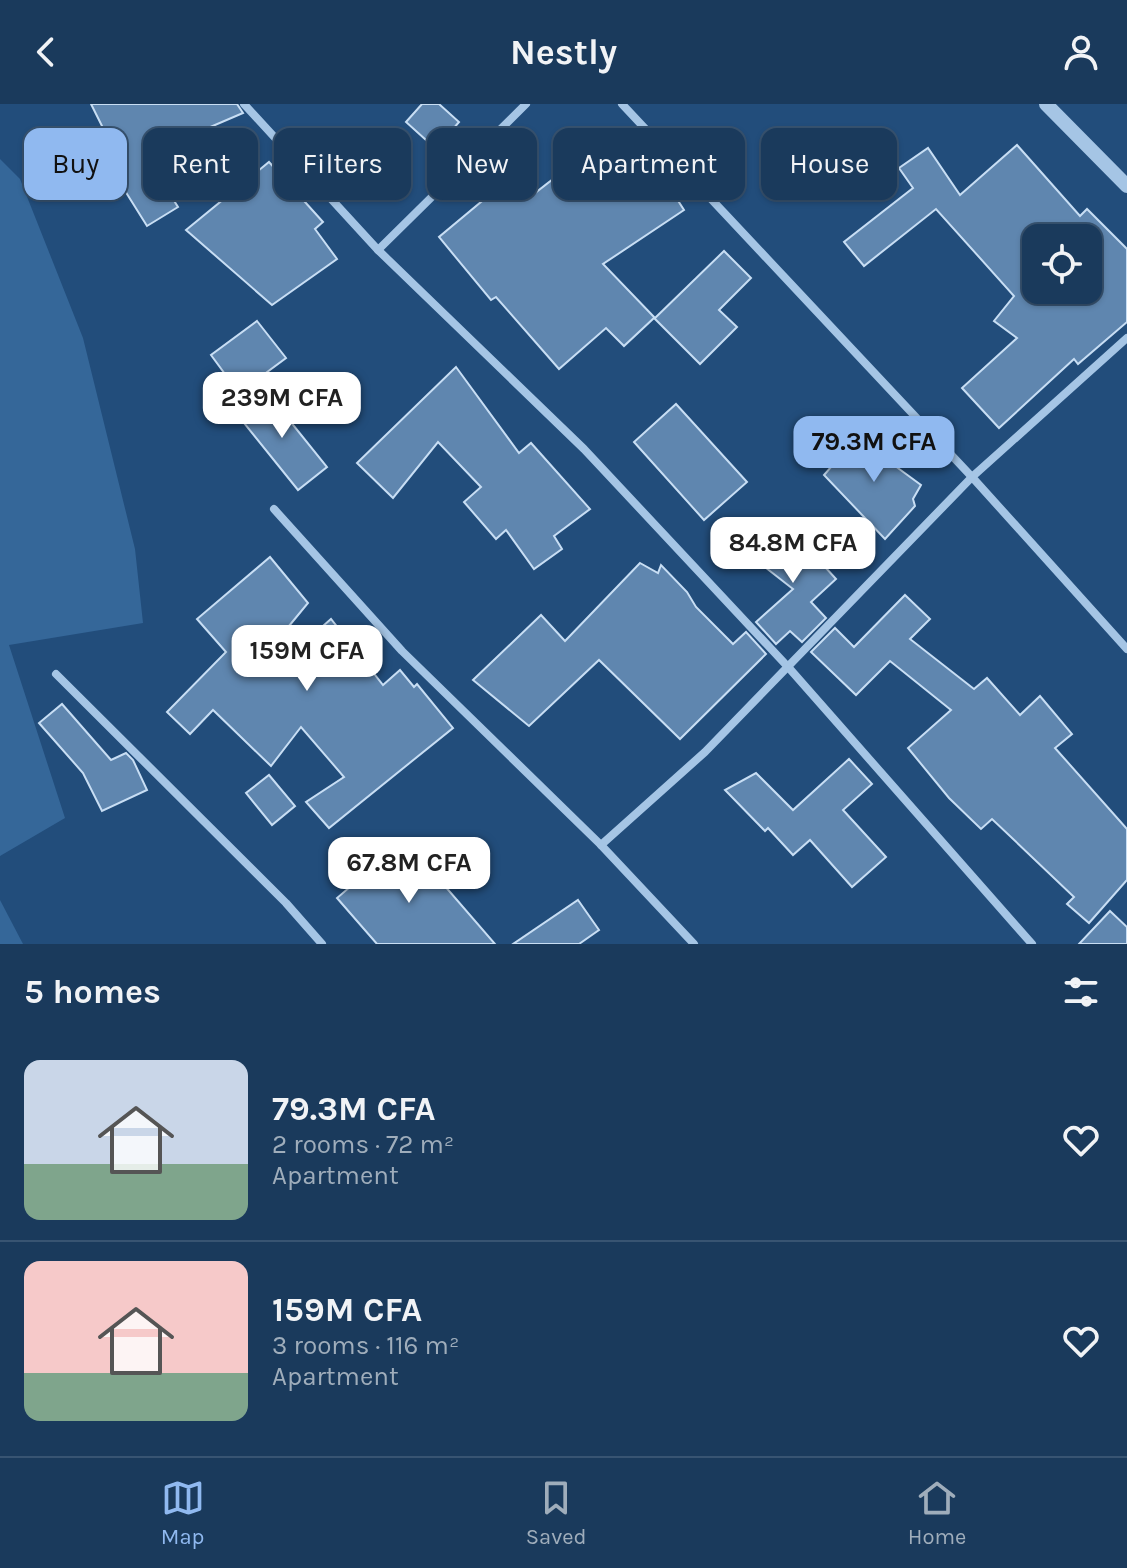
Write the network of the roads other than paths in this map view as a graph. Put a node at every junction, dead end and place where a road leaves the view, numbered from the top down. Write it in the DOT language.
graph roads {
  1 [pos="244,104"];
  2 [pos="526,104"];
  3 [pos="622,104"];
  4 [pos="1046,104"];
  5 [pos="1127,186"];
  6 [pos="378,250"];
  7 [pos="1127,338"];
  8 [pos="972,477"];
  9 [pos="274,509"];
  10 [pos="1127,649"];
  11 [pos="789,668"];
  12 [pos="56,674"];
  13 [pos="601,845"];
  14 [pos="322,944"];
  15 [pos="694,944"];
  16 [pos="1032,944"];
  1 -- 6 [label="street"];
  2 -- 6 [label="street"];
  3 -- 8 [label="street"];
  4 -- 5 [label="street"];
  6 -- 11 [label="street"];
  7 -- 8 [label="street"];
  8 -- 10 [label="street"];
  8 -- 11 [label="street"];
  9 -- 13 [label="street"];
  11 -- 13 [label="street"];
  11 -- 16 [label="street"];
  12 -- 14 [label="street"];
  13 -- 15 [label="street"];
}
